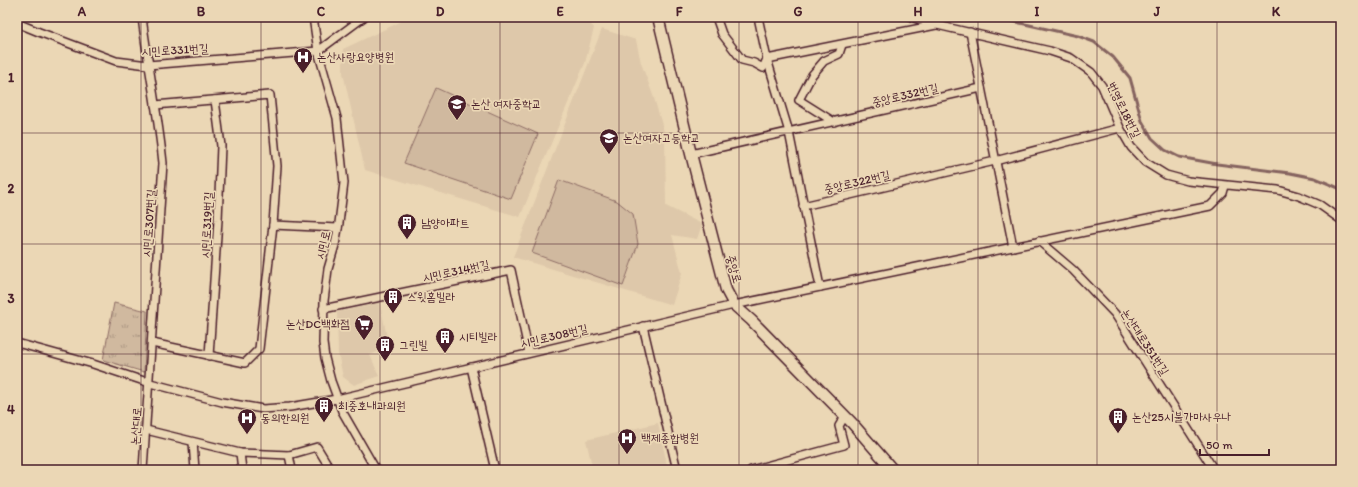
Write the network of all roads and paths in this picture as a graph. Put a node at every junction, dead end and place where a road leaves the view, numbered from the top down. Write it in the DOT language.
graph roads {
  1 [pos="142,17"];
  2 [pos="313,17"];
  3 [pos="364,17"];
  4 [pos="658,17"];
  5 [pos="716,17"];
  6 [pos="758,17"];
  7 [pos="911,17"];
  8 [pos="17,22"];
  9 [pos="937,25"];
  10 [pos="970,32"];
  11 [pos="842,45"];
  12 [pos="318,51"];
  13 [pos="767,59"];
  14 [pos="148,65"];
  15 [pos="981,88"];
  16 [pos="215,100"];
  17 [pos="155,105"];
  18 [pos="834,122"];
  19 [pos="1120,128"];
  20 [pos="788,132"];
  21 [pos="691,154"];
  22 [pos="995,161"];
  23 [pos="1225,186"];
  24 [pos="803,206"];
  25 [pos="1341,220"];
  26 [pos="273,226"];
  27 [pos="338,228"];
  28 [pos="1040,241"];
  29 [pos="1013,247"];
  30 [pos="820,287"];
  31 [pos="734,305"];
  32 [pos="323,309"];
  33 [pos="643,326"];
  34 [pos="17,343"];
  35 [pos="152,344"];
  36 [pos="529,353"];
  37 [pos="209,356"];
  38 [pos="471,367"];
  39 [pos="150,383"];
  40 [pos="337,398"];
  41 [pos="845,416"];
  42 [pos="146,430"];
  43 [pos="193,442"];
  44 [pos="240,453"];
  45 [pos="289,455"];
  46 [pos="143,470"];
  47 [pos="195,470"];
  48 [pos="242,470"];
  49 [pos="292,470"];
  50 [pos="331,470"];
  51 [pos="376,470"];
  52 [pos="495,470"];
  53 [pos="677,470"];
  54 [pos="751,470"];
  55 [pos="893,470"];
  56 [pos="1214,470"];
  1 -- 14 [label="street, 시민로307번길"];
  2 -- 12 [label="street, 시민로"];
  3 -- 12 [label="street"];
  4 -- 21 [label="street, 중앙로"];
  5 -- 13 [label="street"];
  6 -- 13 [label="street"];
  7 -- 9 [label="street, 번영로18번길"];
  8 -- 14 [label="street, 시민로331번길"];
  9 -- 10 [label="street, 번영로18번길"];
  9 -- 11 [label="street"];
  10 -- 15 [label="street"];
  10 -- 19 [label="street, 번영로18번길"];
  11 -- 13 [label="street"];
  11 -- 18 [label="street"];
  12 -- 14 [label="street, 시민로331번길"];
  12 -- 27 [label="street, 시민로"];
  13 -- 20 [label="street"];
  14 -- 17 [label="street, 시민로307번길"];
  15 -- 18 [label="street, 중앙로332번길"];
  15 -- 22 [label="street"];
  16 -- 17 [label="street"];
  16 -- 26 [label="street"];
  16 -- 37 [label="street, 시민로319번길"];
  17 -- 35 [label="street, 시민로307번길"];
  18 -- 20 [label="street, 중앙로332번길"];
  19 -- 22 [label="street, 중앙로322번길"];
  19 -- 23 [label="street, 번영로18번길"];
  20 -- 21 [label="street, 중앙로332번길"];
  20 -- 24 [label="street"];
  21 -- 31 [label="street, 중앙로"];
  22 -- 24 [label="street, 중앙로322번길"];
  22 -- 29 [label="street"];
  23 -- 25 [label="street, 번영로18번길"];
  23 -- 28 [label="street"];
  24 -- 30 [label="street"];
  26 -- 27 [label="street"];
  26 -- 37 [label="street"];
  27 -- 32 [label="street, 시민로"];
  28 -- 29 [label="street"];
  28 -- 56 [label="street, 논산대로351번길"];
  29 -- 30 [label="street"];
  30 -- 31 [label="street"];
  31 -- 33 [label="street, 시민로308번길"];
  31 -- 41 [label="street, 중앙로"];
  32 -- 36 [label="street, 시민로314번길"];
  32 -- 40 [label="street, 시민로"];
  33 -- 36 [label="street, 시민로308번길"];
  33 -- 53 [label="street"];
  34 -- 39 [label="street"];
  35 -- 37 [label="street"];
  35 -- 39 [label="street, 시민로307번길"];
  36 -- 38 [label="street, 시민로308번길"];
  38 -- 40 [label="street, 시민로308번길"];
  38 -- 52 [label="street"];
  39 -- 40 [label="street"];
  39 -- 42 [label="street, 논산대로"];
  40 -- 51 [label="street, 시민로"];
  41 -- 54 [label="street"];
  41 -- 55 [label="street, 중앙로"];
  42 -- 43 [label="street"];
  42 -- 46 [label="street, 논산대로"];
  43 -- 44 [label="street"];
  43 -- 47 [label="street"];
  44 -- 45 [label="street"];
  44 -- 48 [label="street"];
  45 -- 49 [label="street"];
  45 -- 50 [label="street"];
}
